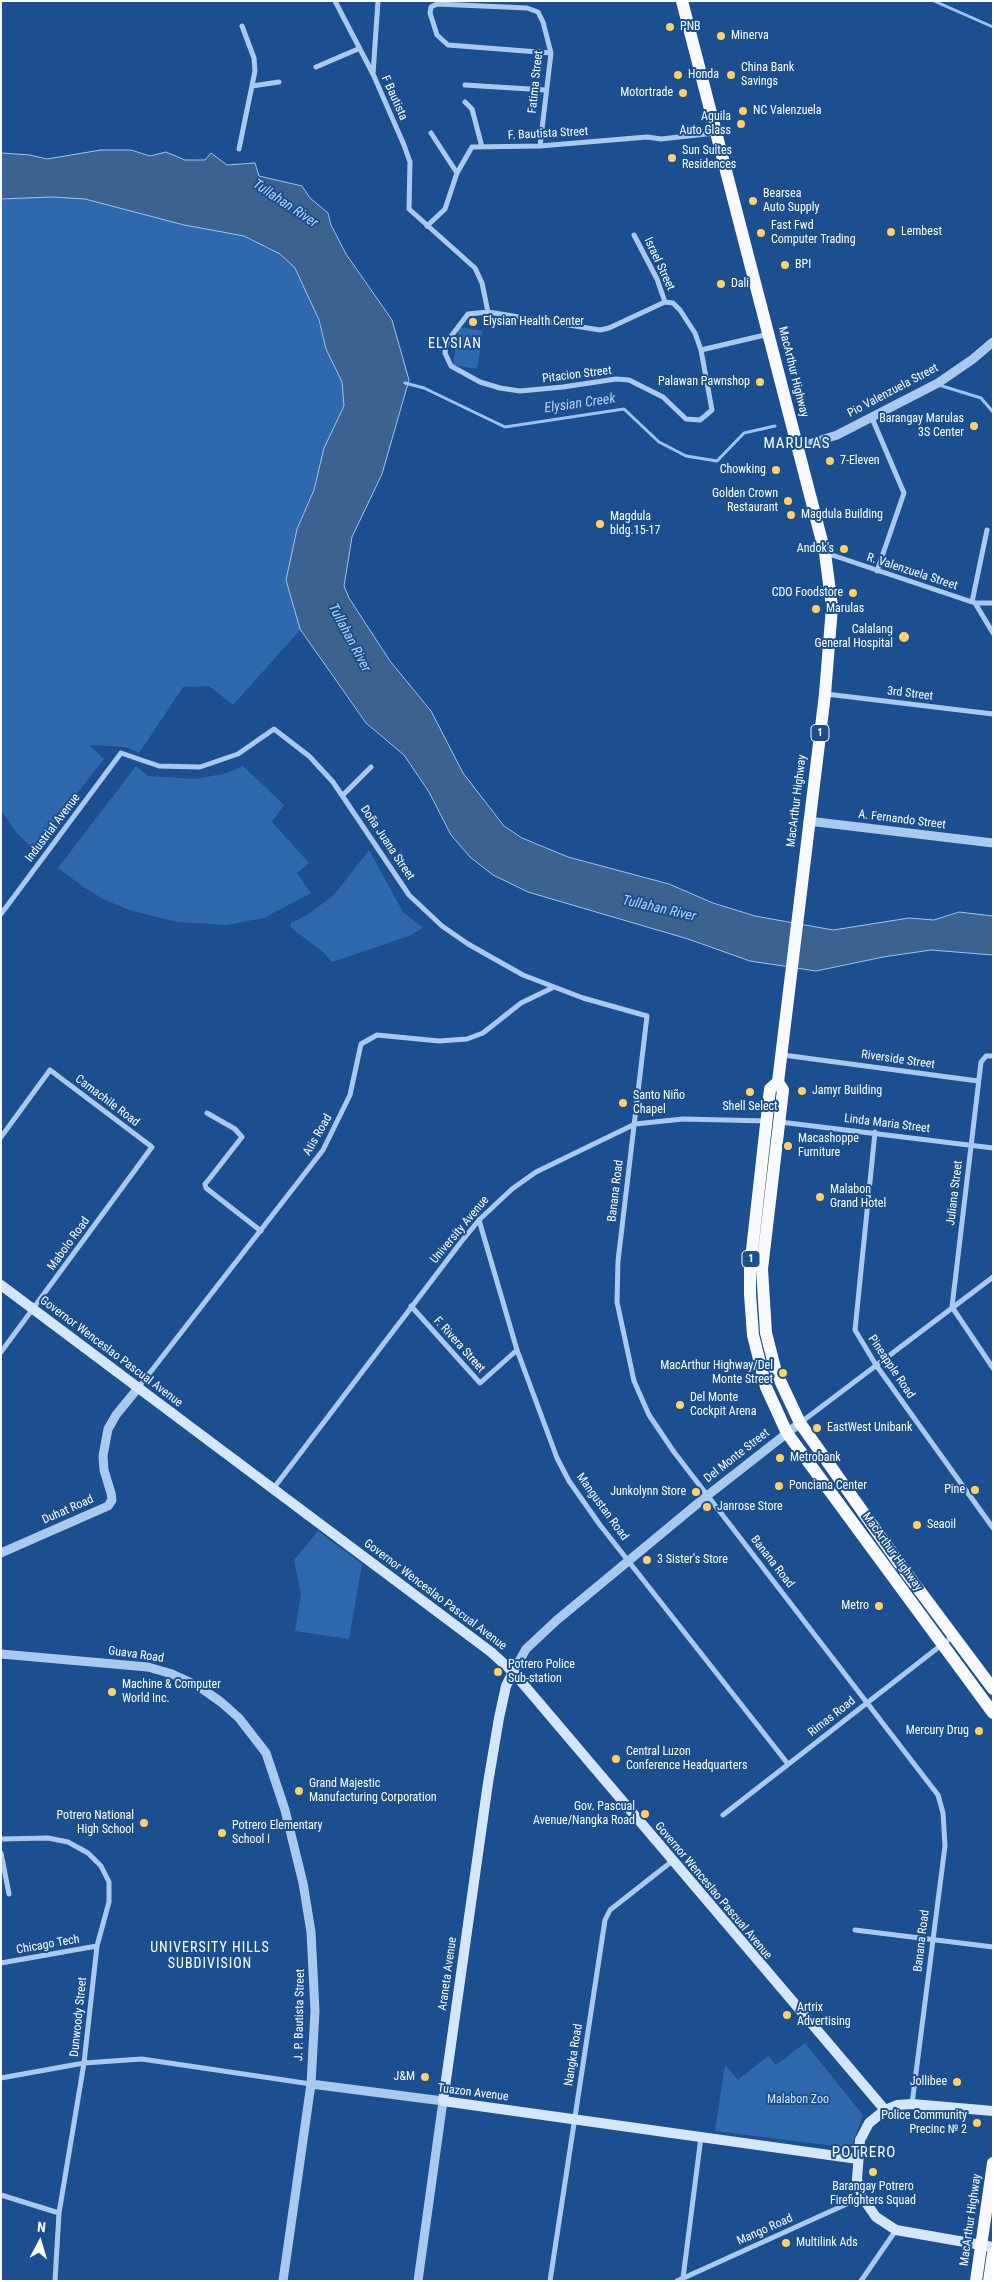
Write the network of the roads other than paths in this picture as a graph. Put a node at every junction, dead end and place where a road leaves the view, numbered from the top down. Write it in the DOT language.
graph roads {
  1 [pos="335,1"];
  2 [pos="378,1"];
  3 [pos="682,1"];
  4 [pos="242,26"];
  5 [pos="358,49"];
  6 [pos="551,53"];
  7 [pos="316,67"];
  8 [pos="373,74"];
  9 [pos="279,82"];
  10 [pos="465,85"];
  11 [pos="252,86"];
  12 [pos="545,90"];
  13 [pos="466,102"];
  14 [pos="432,133"];
  15 [pos="717,133"];
  16 [pos="540,146"];
  17 [pos="482,147"];
  18 [pos="239,149"];
  19 [pos="457,173"];
  20 [pos="427,226"];
  21 [pos="634,235"];
  22 [pos="665,302"];
  23 [pos="488,312"];
  24 [pos="769,334"];
  25 [pos="993,342"];
  26 [pos="701,350"];
  27 [pos="872,418"];
  28 [pos="797,448"];
  29 [pos="987,530"];
  30 [pos="826,553"];
  31 [pos="877,571"];
  32 [pos="993,602"];
  33 [pos="973,603"];
  34 [pos="993,633"];
  35 [pos="825,694"];
  36 [pos="993,714"];
  37 [pos="121,753"];
  38 [pos="371,767"];
  39 [pos="343,796"];
  40 [pos="808,822"];
  41 [pos="993,842"];
  42 [pos="1,914"];
  43 [pos="552,988"];
  44 [pos="647,1016"];
  45 [pos="782,1055"];
  46 [pos="993,1056"];
  47 [pos="978,1081"];
  48 [pos="207,1113"];
  49 [pos="773,1122"];
  50 [pos="634,1124"];
  51 [pos="875,1132"];
  52 [pos="1,1137"];
  53 [pos="971,1145"];
  54 [pos="152,1148"];
  55 [pos="993,1148"];
  56 [pos="479,1220"];
  57 [pos="261,1231"];
  58 [pos="993,1277"];
  59 [pos="1,1285"];
  60 [pos="411,1306"];
  61 [pos="952,1307"];
  62 [pos="34,1310"];
  63 [pos="517,1350"];
  64 [pos="1,1352"];
  65 [pos="876,1365"];
  66 [pos="993,1368"];
  67 [pos="138,1388"];
  68 [pos="800,1423"];
  69 [pos="788,1433"];
  70 [pos="272,1490"];
  71 [pos="708,1495"];
  72 [pos="993,1528"];
  73 [pos="1,1553"];
  74 [pos="628,1561"];
  75 [pos="953,1636"];
  76 [pos="942,1644"];
  77 [pos="1,1654"];
  78 [pos="513,1672"];
  79 [pos="993,1689"];
  80 [pos="868,1702"];
  81 [pos="993,1713"];
  82 [pos="266,1753"];
  83 [pos="788,1764"];
  84 [pos="723,1815"];
  85 [pos="1,1839"];
  86 [pos="1,1852"];
  87 [pos="672,1862"];
  88 [pos="9,1894"];
  89 [pos="854,1930"];
  90 [pos="932,1940"];
  91 [pos="97,1946"];
  92 [pos="993,1947"];
  93 [pos="1,1963"];
  94 [pos="84,2063"];
  95 [pos="1,2078"];
  96 [pos="312,2084"];
  97 [pos="443,2101"];
  98 [pos="912,2104"];
  99 [pos="885,2110"];
  100 [pos="993,2112"];
  101 [pos="574,2118"];
  102 [pos="701,2136"];
  103 [pos="858,2159"];
  104 [pos="993,2163"];
  105 [pos="1,2195"];
  106 [pos="862,2198"];
  107 [pos="59,2213"];
  108 [pos="896,2230"];
  109 [pos="987,2246"];
  110 [pos="993,2253"];
  111 [pos="680,2279"];
  112 [pos="55,2281"];
  113 [pos="283,2281"];
  114 [pos="418,2281"];
  115 [pos="550,2281"];
  116 [pos="860,2281"];
  117 [pos="976,2281"];
  118 [pos="989,2281"];
  1 -- 5 [label="street, F Bautista"];
  2 -- 8 [label="street"];
  3 -- 15 [label="highway, MacArthur Highway / 1"];
  4 -- 11 [label="street"];
  5 -- 7 [label="street"];
  5 -- 8 [label="street, F Bautista"];
  6 -- 6 [label="street, Fatima Street"];
  6 -- 12 [label="street, Fatima Street"];
  8 -- 20 [label="street, F Bautista"];
  9 -- 11 [label="street"];
  10 -- 12 [label="street"];
  11 -- 18 [label="street"];
  12 -- 16 [label="street, Fatima Street"];
  13 -- 17 [label="street"];
  14 -- 19 [label="street"];
  15 -- 16 [label="street, F. Bautista Street"];
  15 -- 24 [label="highway, MacArthur Highway / 1"];
  16 -- 17 [label="street, F. Bautista Street"];
  17 -- 19 [label="street"];
  19 -- 20 [label="street"];
  20 -- 23 [label="street"];
  21 -- 22 [label="street, Israel Street"];
  22 -- 23 [label="street"];
  22 -- 26 [label="street"];
  23 -- 26 [label="street, Pitacion Street"];
  24 -- 26 [label="street"];
  24 -- 28 [label="highway, MacArthur Highway / 1"];
  25 -- 27 [label="street, Pio Valenzuela Street"];
  27 -- 28 [label="street, Pio Valenzuela Street"];
  27 -- 31 [label="street"];
  28 -- 30 [label="highway, MacArthur Highway / 1"];
  29 -- 33 [label="street"];
  30 -- 31 [label="street, R. Valenzuela Street"];
  30 -- 35 [label="highway, MacArthur Highway / 1"];
  31 -- 33 [label="street, R. Valenzuela Street"];
  32 -- 33 [label="street, R. Valenzuela Street"];
  33 -- 34 [label="street"];
  35 -- 36 [label="street, 3rd Street"];
  35 -- 40 [label="highway, MacArthur Highway / 1"];
  37 -- 39 [label="street, Doña Juana Street"];
  37 -- 42 [label="street, Industrial Avenue"];
  38 -- 39 [label="street"];
  39 -- 43 [label="street, Doña Juana Street"];
  40 -- 41 [label="street, A. Fernando Street"];
  40 -- 45 [label="highway, MacArthur Highway / 1"];
  43 -- 44 [label="street, Doña Juana Street"];
  43 -- 57 [label="street, Atis Road"];
  44 -- 50 [label="street, Banana Road"];
  45 -- 47 [label="street, Riverside Street"];
  45 -- 49 [label="highway, MacArthur Highway / 1"];
  46 -- 47 [label="street"];
  47 -- 53 [label="street, Juliana Street"];
  48 -- 57 [label="street"];
  49 -- 50 [label="street, University Avenue"];
  49 -- 51 [label="street, Linda Maria Street"];
  49 -- 68 [label="highway, MacArthur Highway / 1"];
  49 -- 69 [label="highway, MacArthur Highway / 1"];
  50 -- 56 [label="street, University Avenue"];
  50 -- 71 [label="street, Banana Road"];
  51 -- 53 [label="street, Linda Maria Street"];
  51 -- 65 [label="street, Pineapple Road"];
  52 -- 54 [label="street, Camachile Road"];
  53 -- 55 [label="street, Linda Maria Street"];
  53 -- 61 [label="street, Juliana Street"];
  54 -- 62 [label="street, Mabolo Road"];
  56 -- 60 [label="street, University Avenue"];
  56 -- 63 [label="street, Mangustan Road"];
  57 -- 67 [label="street, Atis Road"];
  58 -- 61 [label="street, Del Monte Street"];
  59 -- 62 [label="main road, Governor Wenceslao Pascual Avenue"];
  60 -- 63 [label="street, F. Rivera Street"];
  60 -- 70 [label="street, University Avenue"];
  61 -- 65 [label="street, Del Monte Street"];
  61 -- 66 [label="street"];
  62 -- 64 [label="street, Mabolo Road"];
  62 -- 67 [label="main road, Governor Wenceslao Pascual Avenue"];
  63 -- 74 [label="street, Mangustan Road"];
  65 -- 68 [label="street, Del Monte Street"];
  65 -- 72 [label="street, Pineapple Road"];
  67 -- 70 [label="main road, Governor Wenceslao Pascual Avenue"];
  67 -- 73 [label="street, Duhat Road"];
  68 -- 69 [label="street, Del Monte Street"];
  68 -- 75 [label="highway, MacArthur Highway / 1"];
  69 -- 71 [label="street, Del Monte Street"];
  69 -- 76 [label="highway, MacArthur Highway / 1"];
  70 -- 78 [label="main road, Governor Wenceslao Pascual Avenue"];
  71 -- 74 [label="street, Del Monte Street"];
  71 -- 80 [label="street, Banana Road"];
  74 -- 78 [label="street, Del Monte Street"];
  74 -- 83 [label="street, Mangustan Road"];
  75 -- 76 [label="street, Rimas Road"];
  75 -- 79 [label="highway, MacArthur Highway / 1"];
  76 -- 80 [label="street, Rimas Road"];
  76 -- 81 [label="highway, MacArthur Highway / 1"];
  77 -- 82 [label="street, Guava Road"];
  78 -- 87 [label="main road, Governor Wenceslao Pascual Avenue"];
  78 -- 97 [label="main road, Araneta Avenue"];
  80 -- 83 [label="street, Rimas Road"];
  80 -- 90 [label="street, Banana Road"];
  82 -- 96 [label="street, J. P. Bautista Street"];
  83 -- 84 [label="street, Rimas Road"];
  85 -- 91 [label="street, Dunwoody Street"];
  86 -- 88 [label="street"];
  87 -- 99 [label="main road, Governor Wenceslao Pascual Avenue"];
  87 -- 101 [label="street, Nangka Road"];
  89 -- 90 [label="street"];
  90 -- 92 [label="street"];
  90 -- 98 [label="street, Banana Road"];
  91 -- 93 [label="street, Chicago Tech"];
  91 -- 94 [label="street, Dunwoody Street"];
  94 -- 95 [label="street, Tuazon Avenue"];
  94 -- 96 [label="street, Tuazon Avenue"];
  94 -- 107 [label="street, Dunwoody Street"];
  96 -- 97 [label="street, Tuazon Avenue"];
  96 -- 113 [label="street, J. P. Bautista Street"];
  97 -- 101 [label="main road, Tuazon Avenue"];
  97 -- 114 [label="street, Araneta Avenue"];
  98 -- 99 [label="main road"];
  98 -- 100 [label="main road"];
  99 -- 103 [label="main road"];
  101 -- 102 [label="main road, Tuazon Avenue"];
  101 -- 115 [label="street, Nangka Road"];
  102 -- 103 [label="main road, Tuazon Avenue"];
  102 -- 111 [label="street"];
  103 -- 106 [label="main road"];
  104 -- 109 [label="highway, MacArthur Highway"];
  105 -- 107 [label="street"];
  106 -- 108 [label="main road"];
  106 -- 111 [label="street, Mango Road"];
  107 -- 112 [label="street, Dunwoody Street"];
  108 -- 109 [label="main road"];
  108 -- 116 [label="street"];
  109 -- 117 [label="highway, MacArthur Highway"];
  110 -- 118 [label="highway"];
}
